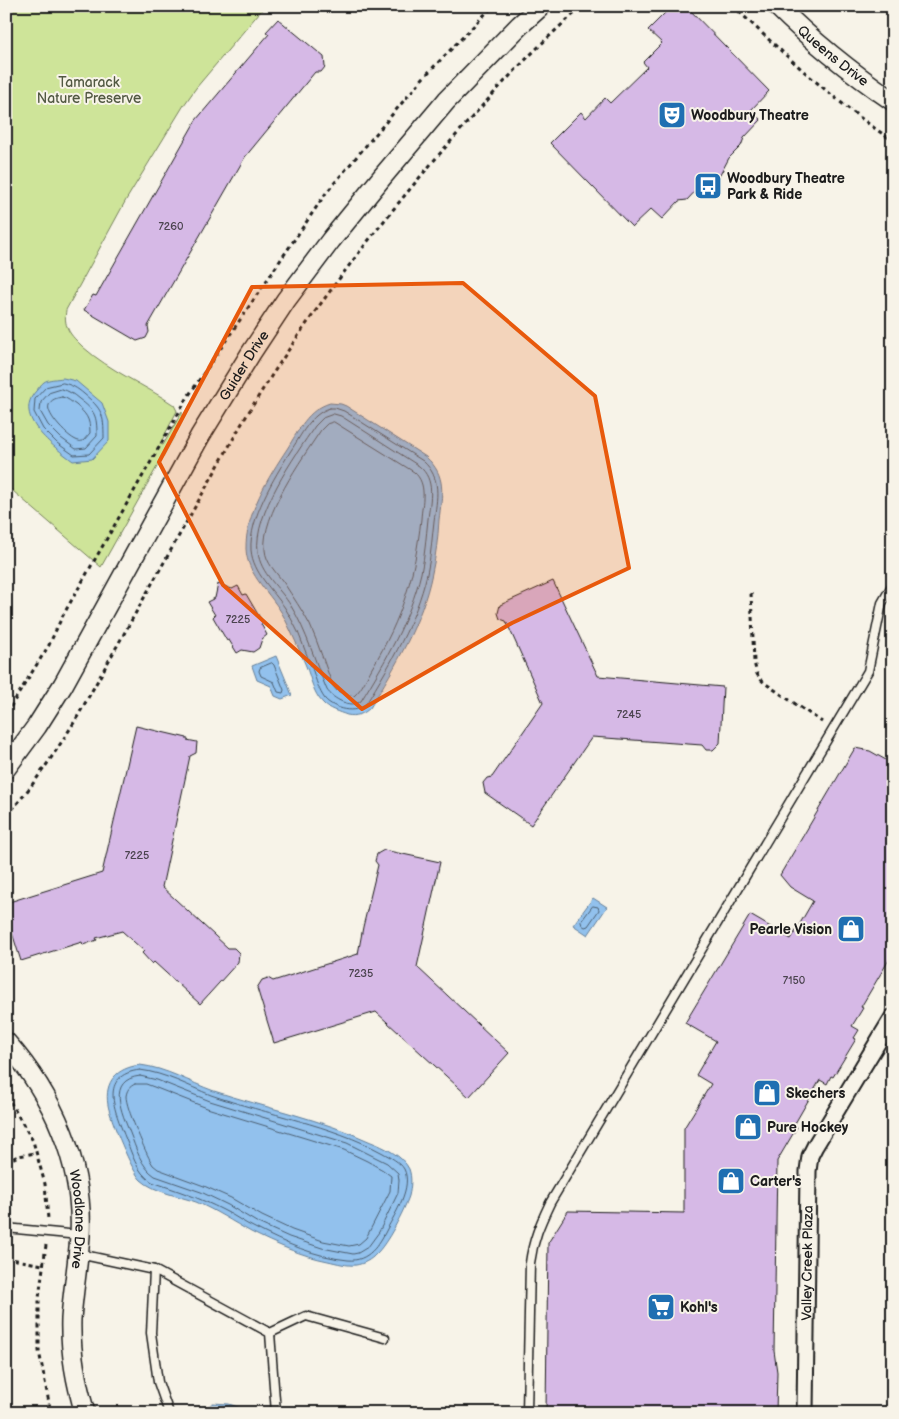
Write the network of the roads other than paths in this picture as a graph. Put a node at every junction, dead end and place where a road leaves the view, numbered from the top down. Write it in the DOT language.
graph roads {
  1 [pos="541,6"];
  2 [pos="777,6"];
  3 [pos="893,101"];
  4 [pos="893,584"];
  5 [pos="6,768"];
  6 [pos="893,1017"];
  7 [pos="6,1042"];
  8 [pos="6,1228"];
  9 [pos="79,1244"];
  10 [pos="154,1270"];
  11 [pos="270,1333"];
  12 [pos="385,1338"];
  13 [pos="85,1413"];
  14 [pos="169,1413"];
  15 [pos="276,1413"];
  16 [pos="527,1413"];
  17 [pos="805,1413"];
  1 -- 5 [label="street, Guider Drive"];
  2 -- 3 [label="street, Queens Drive"];
  4 -- 16 [label="lane"];
  6 -- 17 [label="street, Valley Creek Plaza"];
  7 -- 9 [label="street, Woodlane Drive"];
  8 -- 9 [label="lane"];
  9 -- 10 [label="lane"];
  9 -- 13 [label="street, Woodlane Drive"];
  10 -- 11 [label="lane"];
  10 -- 14 [label="lane"];
  11 -- 12 [label="lane"];
  11 -- 15 [label="lane"];
}
